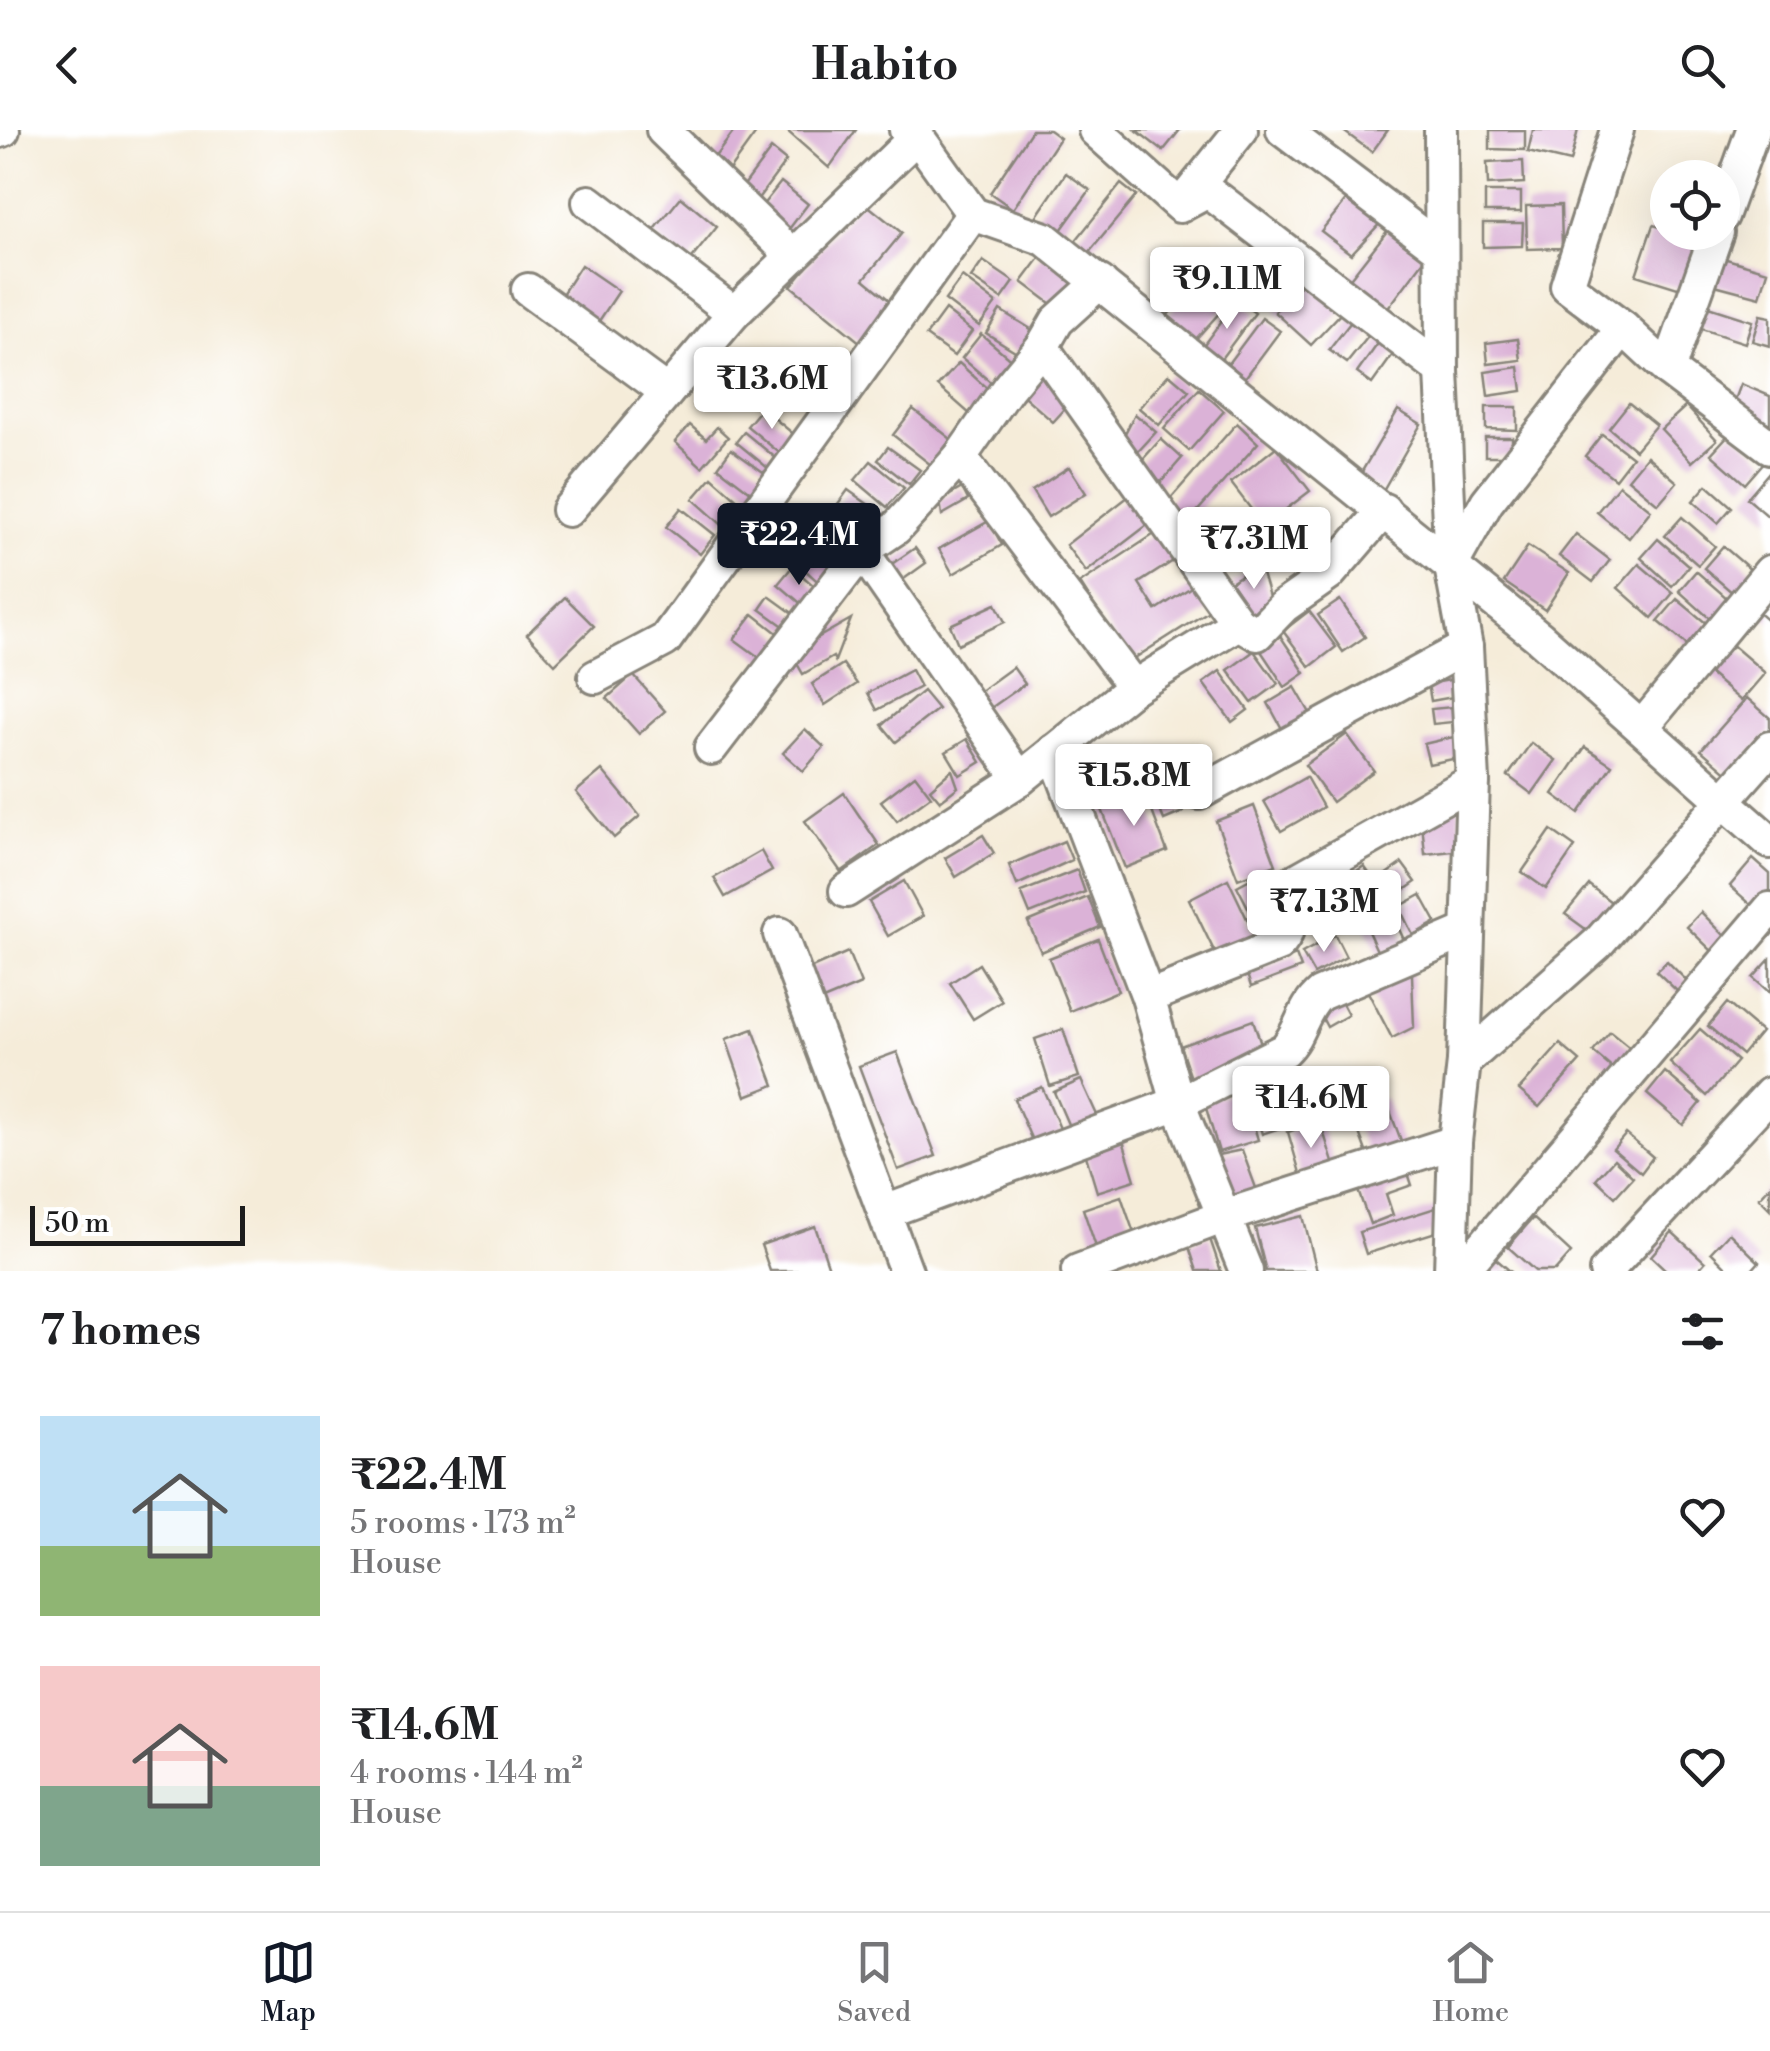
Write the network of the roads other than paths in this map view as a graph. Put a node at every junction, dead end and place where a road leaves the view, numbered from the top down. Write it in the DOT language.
graph roads {
  1 [pos="663,130"];
  2 [pos="1096,130"];
  3 [pos="1240,130"];
  4 [pos="1283,130"];
  5 [pos="1442,130"];
  6 [pos="1617,130"];
  7 [pos="1753,130"];
  8 [pos="911,133"];
  9 [pos="1740,166"];
  10 [pos="589,202"];
  11 [pos="1180,206"];
  12 [pos="973,214"];
  13 [pos="1440,249"];
  14 [pos="1711,250"];
  15 [pos="793,256"];
  16 [pos="1100,282"];
  17 [pos="528,290"];
  18 [pos="734,314"];
  19 [pos="1623,328"];
  20 [pos="1042,347"];
  21 [pos="1668,370"];
  22 [pos="1442,371"];
  23 [pos="668,392"];
  24 [pos="1770,447"];
  25 [pos="960,456"];
  26 [pos="568,510"];
  27 [pos="1384,510"];
  28 [pos="862,550"];
  29 [pos="1451,566"];
  30 [pos="1770,572"];
  31 [pos="1238,623"];
  32 [pos="1466,648"];
  33 [pos="595,677"];
  34 [pos="1134,687"];
  35 [pos="1642,727"];
  36 [pos="711,748"];
  37 [pos="1770,748"];
  38 [pos="1054,751"];
  39 [pos="1020,779"];
  40 [pos="1473,780"];
  41 [pos="1199,792"];
  42 [pos="1722,800"];
  43 [pos="1770,842"];
  44 [pos="846,891"];
  45 [pos="1770,909"];
  46 [pos="1467,931"];
  47 [pos="780,934"];
  48 [pos="1148,997"];
  49 [pos="1464,1062"];
  50 [pos="1770,1094"];
  51 [pos="1178,1103"];
  52 [pos="1456,1142"];
  53 [pos="886,1212"];
  54 [pos="1225,1216"];
  55 [pos="906,1271"];
  56 [pos="1078,1271"];
  57 [pos="1246,1271"];
  58 [pos="1451,1271"];
  59 [pos="1462,1271"];
  60 [pos="1606,1271"];
  1 -- 15 [label="street"];
  2 -- 11 [label="street"];
  3 -- 11 [label="street"];
  4 -- 13 [label="street"];
  5 -- 13 [label="street"];
  6 -- 19 [label="street"];
  7 -- 9 [label="street"];
  8 -- 12 [label="street"];
  8 -- 15 [label="street"];
  10 -- 18 [label="street"];
  11 -- 22 [label="street"];
  12 -- 16 [label="street"];
  12 -- 33 [label="street"];
  13 -- 22 [label="street"];
  14 -- 21 [label="street"];
  15 -- 18 [label="street"];
  16 -- 20 [label="street"];
  16 -- 27 [label="street"];
  17 -- 23 [label="street"];
  18 -- 23 [label="street"];
  19 -- 21 [label="street"];
  19 -- 29 [label="street"];
  20 -- 25 [label="street"];
  20 -- 31 [label="street"];
  21 -- 24 [label="street"];
  22 -- 29 [label="street"];
  23 -- 26 [label="street"];
  25 -- 28 [label="street"];
  25 -- 34 [label="street"];
  27 -- 29 [label="street"];
  27 -- 31 [label="street"];
  28 -- 36 [label="street"];
  28 -- 39 [label="street"];
  29 -- 32 [label="street"];
  29 -- 35 [label="street"];
  30 -- 35 [label="street"];
  31 -- 34 [label="street"];
  32 -- 40 [label="street"];
  32 -- 41 [label="street"];
  34 -- 38 [label="street"];
  35 -- 42 [label="street"];
  37 -- 42 [label="street"];
  38 -- 39 [label="street"];
  38 -- 48 [label="street"];
  39 -- 44 [label="street"];
  40 -- 46 [label="street"];
  40 -- 48 [label="street"];
  42 -- 43 [label="street"];
  42 -- 49 [label="street"];
  45 -- 59 [label="street"];
  46 -- 49 [label="street"];
  46 -- 51 [label="street"];
  47 -- 53 [label="street"];
  48 -- 51 [label="street"];
  49 -- 52 [label="street"];
  50 -- 60 [label="street"];
  51 -- 53 [label="street"];
  51 -- 54 [label="street"];
  52 -- 54 [label="street"];
  52 -- 58 [label="street"];
  53 -- 55 [label="street"];
  54 -- 56 [label="street"];
  54 -- 57 [label="street"];
}
